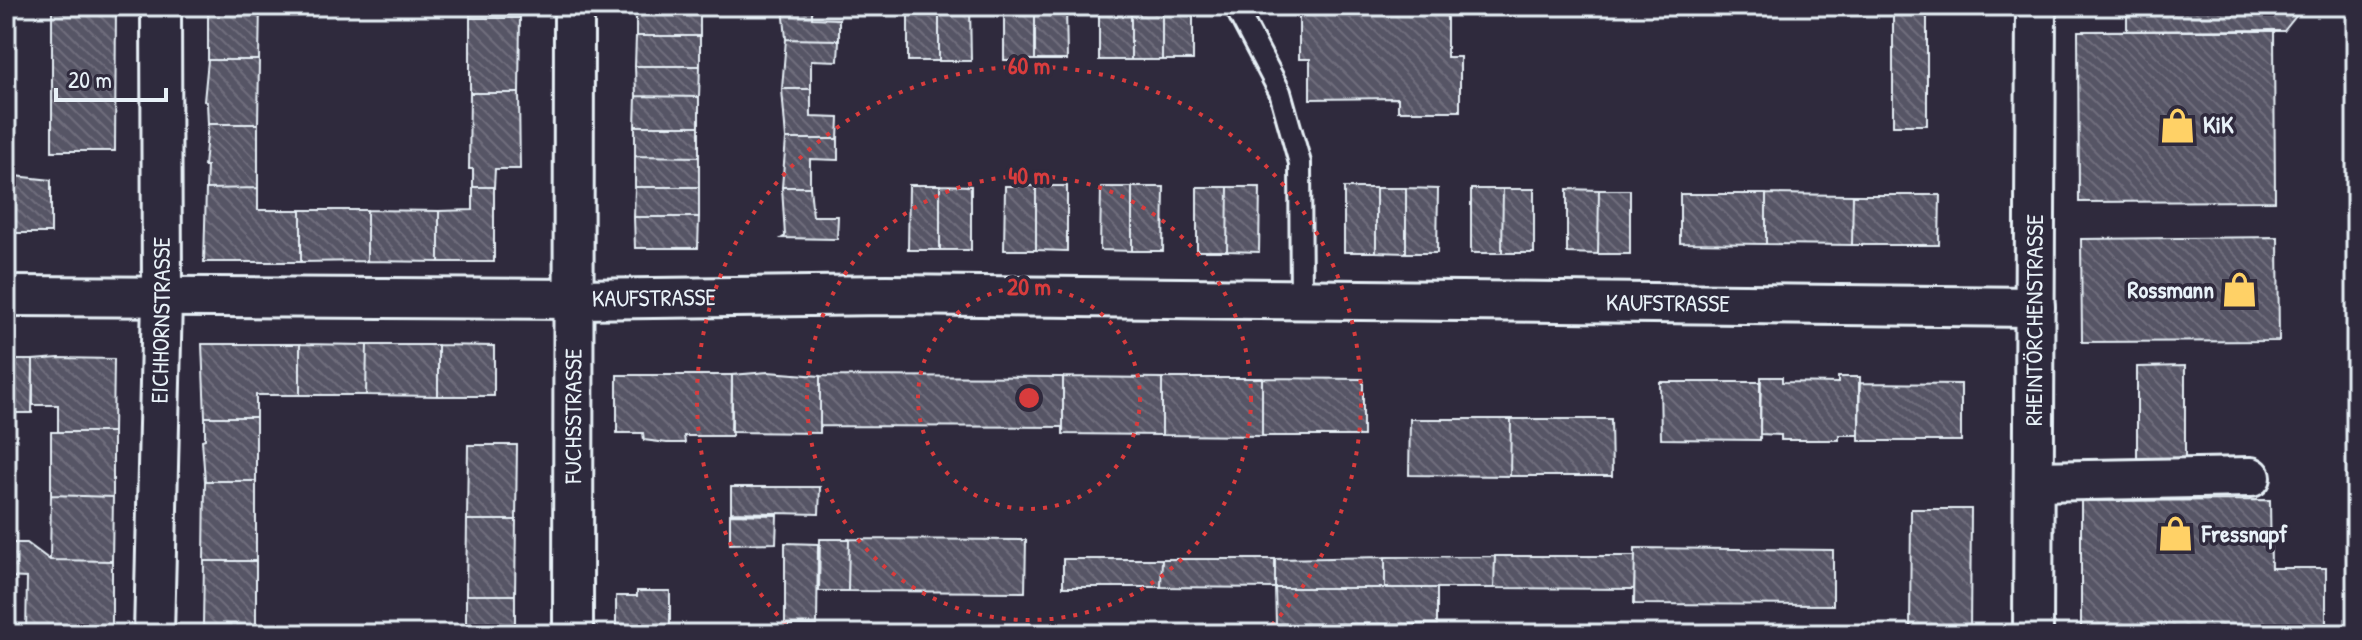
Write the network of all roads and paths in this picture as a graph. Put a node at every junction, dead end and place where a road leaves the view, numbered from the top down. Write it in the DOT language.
graph roads {
  1 [pos="161,6"];
  2 [pos="574,6"];
  3 [pos="1235,6"];
  4 [pos="2036,6"];
  5 [pos="6,296"];
  6 [pos="1301,298"];
  7 [pos="162,299"];
  8 [pos="575,299"];
  9 [pos="2035,307"];
  10 [pos="2251,477"];
  11 [pos="2035,481"];
  12 [pos="154,634"];
  13 [pos="573,634"];
  14 [pos="2033,634"];
  1 -- 7 [label="street, EICHHORNSTRASSE"];
  2 -- 8 [label="street, FUCHSSTRASSE"];
  3 -- 6 [label="lane"];
  4 -- 9 [label="street, RHEINTÖRCHENSTRASSE"];
  5 -- 7 [label="street, KAUFSTRASSE"];
  6 -- 8 [label="street, KAUFSTRASSE"];
  6 -- 9 [label="street, KAUFSTRASSE"];
  7 -- 8 [label="street, KAUFSTRASSE"];
  7 -- 12 [label="street, EICHHORNSTRASSE"];
  8 -- 13 [label="street, FUCHSSTRASSE"];
  9 -- 11 [label="street, RHEINTÖRCHENSTRASSE"];
  10 -- 11 [label="street"];
  11 -- 14 [label="street, RHEINTÖRCHENSTRASSE"];
}
